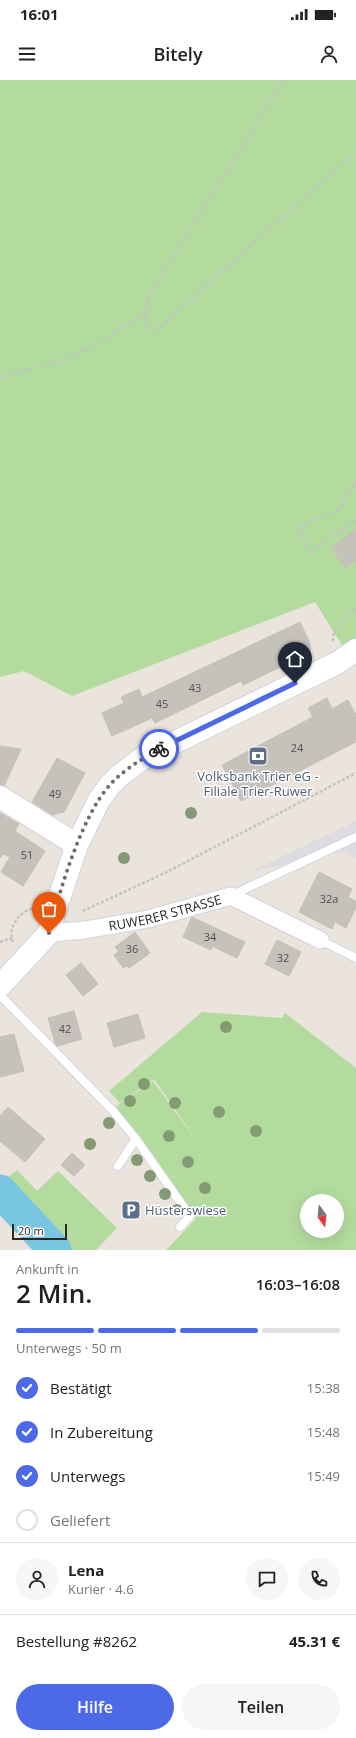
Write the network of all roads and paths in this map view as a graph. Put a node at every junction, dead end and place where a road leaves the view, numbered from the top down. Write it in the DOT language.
graph roads {
  1 [pos="284,80"];
  2 [pos="356,153"];
  3 [pos="144,314"];
  4 [pos="0,377"];
  5 [pos="356,481"];
  6 [pos="356,520"];
  7 [pos="356,608"];
  8 [pos="356,650"];
  9 [pos="337,663"];
  10 [pos="356,772"];
  11 [pos="0,797"];
  12 [pos="356,837"];
  13 [pos="77,845"];
  14 [pos="231,896"];
  15 [pos="86,910"];
  16 [pos="49,933"];
  17 [pos="12,938"];
  18 [pos="320,940"];
  19 [pos="0,942"];
  20 [pos="356,958"];
  21 [pos="0,986"];
  22 [pos="0,995"];
  23 [pos="136,1139"];
  24 [pos="118,1166"];
  25 [pos="180,1227"];
  1 -- 3 [label="path"];
  2 -- 3 [label="path"];
  3 -- 4 [label="path"];
  5 -- 6 [label="path"];
  7 -- 9 [label="path"];
  8 -- 9 [label="main road"];
  9 -- 13 [label="main road"];
  10 -- 15 [label="path"];
  11 -- 13 [label="main road"];
  12 -- 14 [label="lane"];
  13 -- 16 [label="main road"];
  14 -- 16 [label="street, RUWERER STRASSE"];
  14 -- 18 [label="street, RUWERER STRASSE"];
  16 -- 21 [label="main road"];
  17 -- 19 [label="path"];
  18 -- 20 [label="lane"];
  22 -- 23 [label="lane"];
  23 -- 24 [label="lane"];
  23 -- 25 [label="lane"];
}
